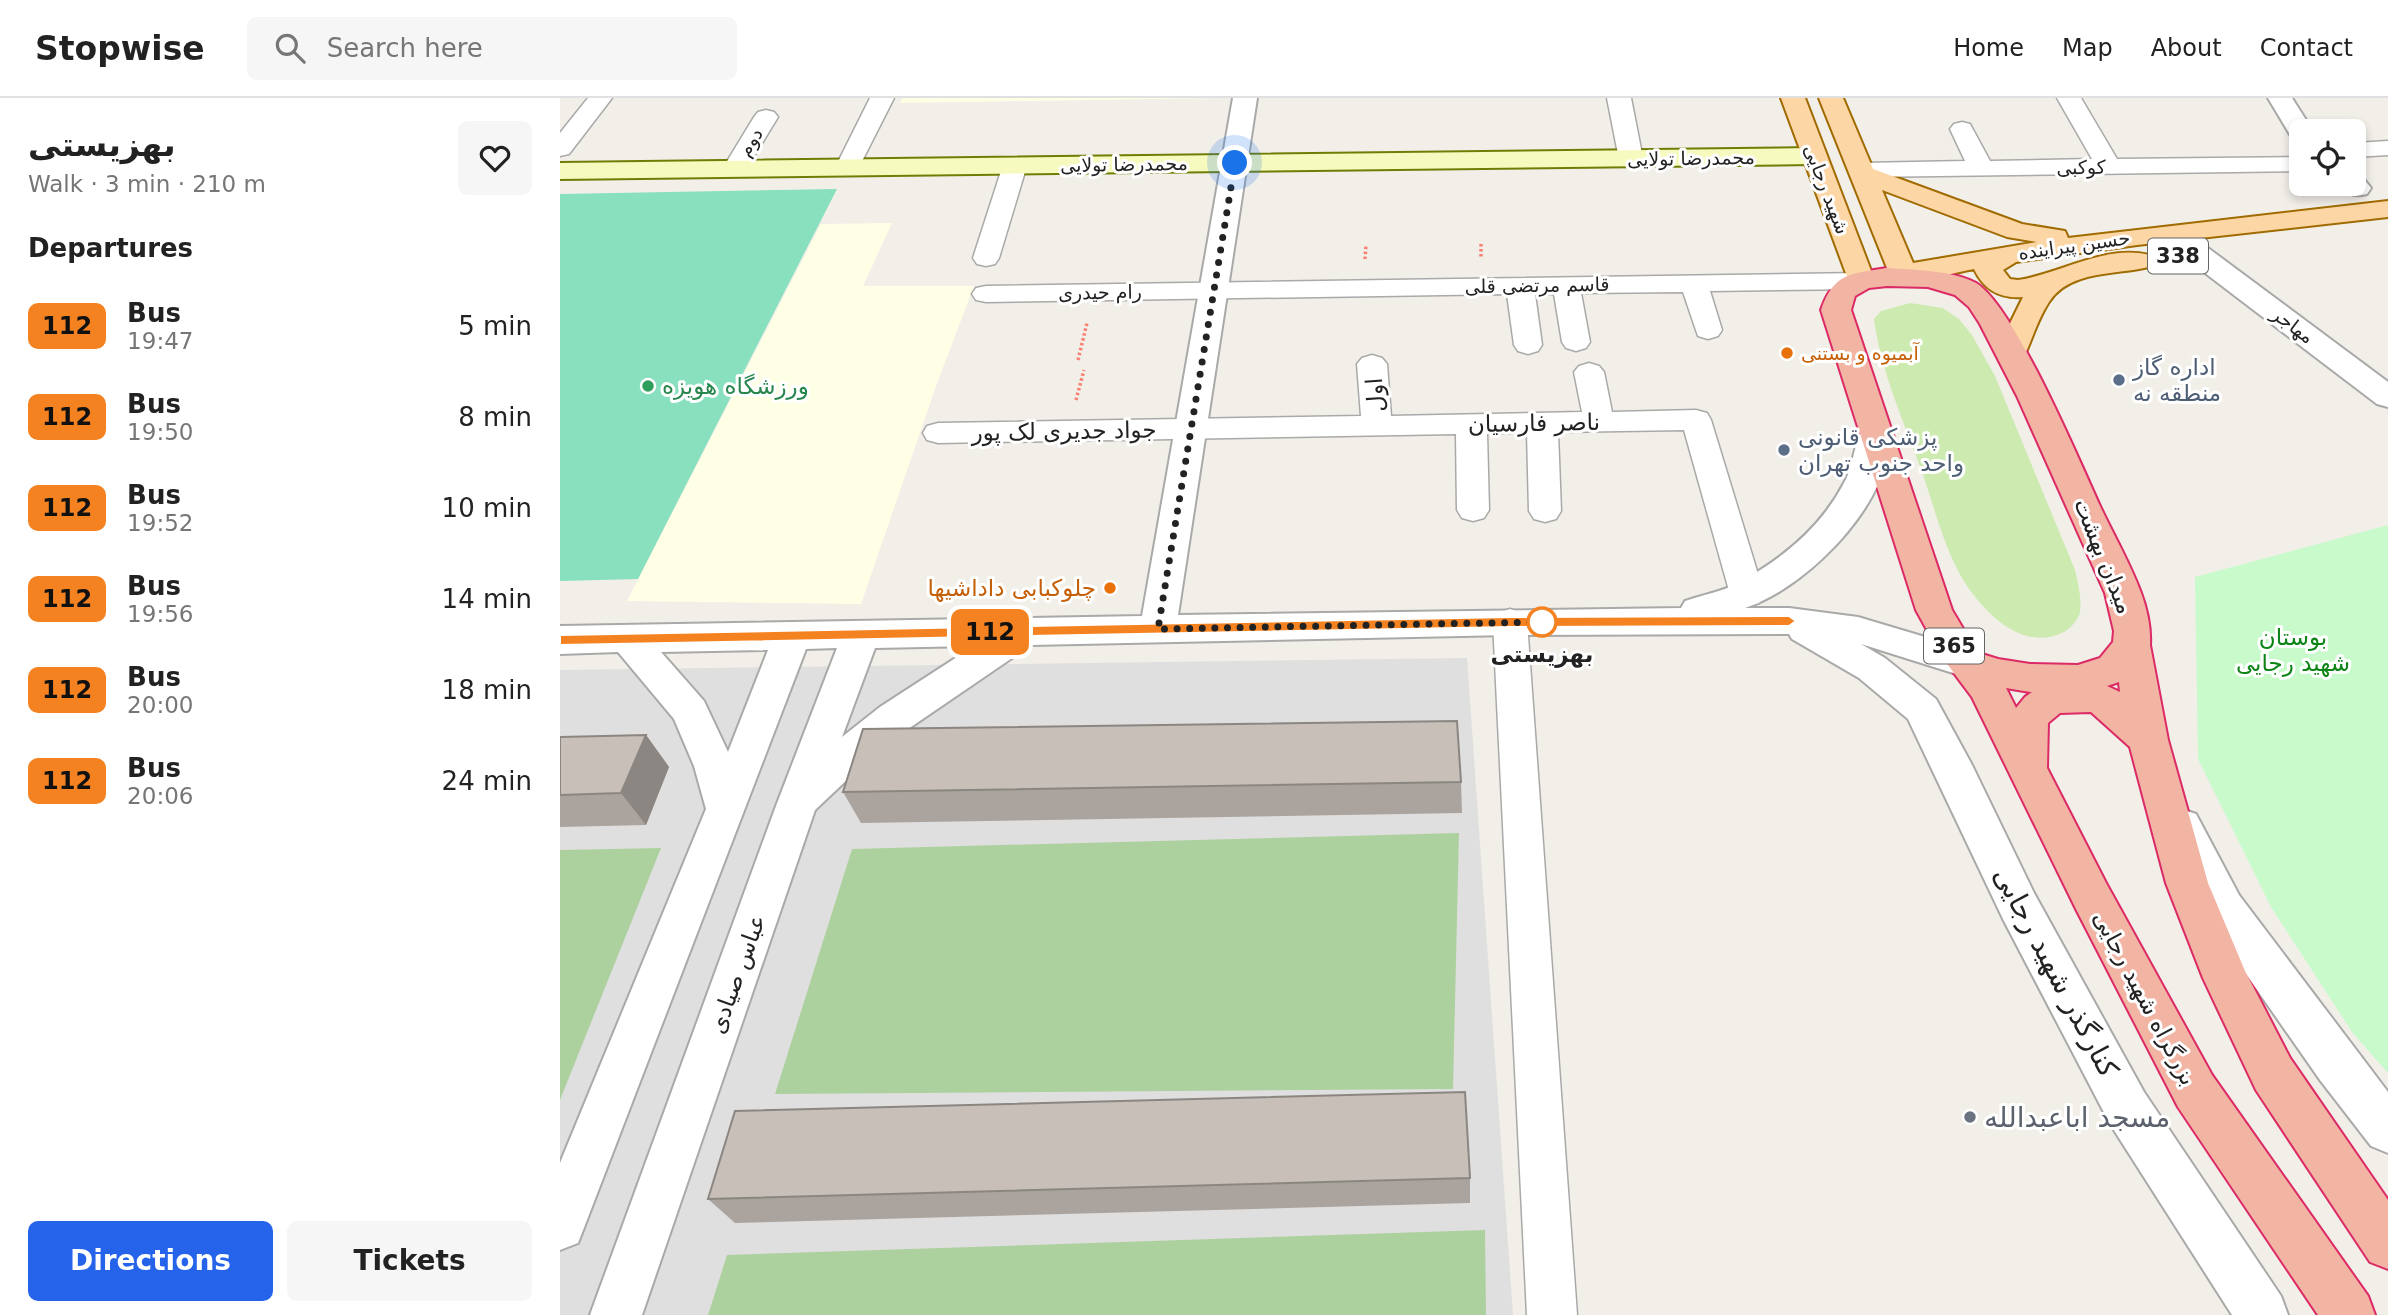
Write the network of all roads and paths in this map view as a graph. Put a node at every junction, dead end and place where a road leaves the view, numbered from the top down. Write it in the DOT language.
graph roads {
  1 [pos="600,98"];
  2 [pos="882,98"];
  3 [pos="1245,98"];
  4 [pos="1619,98"];
  5 [pos="1793,98"];
  6 [pos="1831,98"];
  7 [pos="2069,98"];
  8 [pos="2280,98"];
  9 [pos="766,117"];
  10 [pos="2293,119"];
  11 [pos="1962,129"];
  12 [pos="2388,148"];
  13 [pos="560,149"];
  14 [pos="2366,149"];
  15 [pos="1814,156"];
  16 [pos="1631,159"];
  17 [pos="1235,163"];
  18 [pos="2289,164"];
  19 [pos="1016,165"];
  20 [pos="848,166"];
  21 [pos="2109,167"];
  22 [pos="735,168"];
  23 [pos="1981,169"];
  24 [pos="560,171"];
  25 [pos="1862,172"];
  26 [pos="2388,209"];
  27 [pos="2388,232"];
  28 [pos="2106,239"];
  29 [pos="2010,254"];
  30 [pos="2198,254"];
  31 [pos="986,258"];
  32 [pos="1889,277"];
  33 [pos="2060,278"];
  34 [pos="1694,283"];
  35 [pos="1566,285"];
  36 [pos="1520,286"];
  37 [pos="1214,290"];
  38 [pos="1094,292"];
  39 [pos="986,294"];
  40 [pos="1707,330"];
  41 [pos="1576,342"];
  42 [pos="1528,345"];
  43 [pos="2011,352"];
  44 [pos="1078,360"];
  45 [pos="1372,364"];
  46 [pos="1589,372"];
  47 [pos="2388,397"];
  48 [pos="1599,422"];
  49 [pos="1542,423"];
  50 [pos="1471,424"];
  51 [pos="1377,426"];
  52 [pos="1191,429"];
  53 [pos="937,433"];
  54 [pos="1875,435"];
  55 [pos="1473,510"];
  56 [pos="1545,511"];
  57 [pos="1747,594"];
  58 [pos="1665,621"];
  59 [pos="1789,621"];
  60 [pos="1510,622"];
  61 [pos="1158,629"];
  62 [pos="1022,632"];
  63 [pos="861,635"];
  64 [pos="792,636"];
  65 [pos="628,639"];
  66 [pos="560,640"];
  67 [pos="2131,645"];
  68 [pos="1969,664"];
  69 [pos="2148,740"];
  70 [pos="2029,771"];
  71 [pos="2165,797"];
  72 [pos="796,806"];
  73 [pos="726,809"];
  74 [pos="2388,1130"];
  75 [pos="560,1224"];
  76 [pos="2388,1244"];
  77 [pos="616,1315"];
  78 [pos="1552,1315"];
  79 [pos="2262,1315"];
  80 [pos="2349,1315"];
  1 -- 13 [label="street"];
  2 -- 20 [label="street"];
  3 -- 17 [label="street"];
  4 -- 16 [label="street"];
  5 -- 15 [label="main road, شهید رجایی"];
  6 -- 25 [label="main road, شهید رجایی"];
  7 -- 21 [label="street"];
  8 -- 10 [label="street"];
  9 -- 22 [label="street, دوم"];
  11 -- 23 [label="street"];
  12 -- 14 [label="street"];
  15 -- 16 [label="main road, محمدرضا تولایی"];
  15 -- 32 [label="main road, شهید رجایی"];
  16 -- 17 [label="main road, محمدرضا تولایی"];
  17 -- 19 [label="main road, محمدرضا تولایی"];
  17 -- 37 [label="street"];
  18 -- 21 [label="street, کوکبی"];
  19 -- 20 [label="main road, محمدرضا تولایی"];
  19 -- 31 [label="street"];
  20 -- 22 [label="main road, محمدرضا تولایی"];
  21 -- 23 [label="street, کوکبی"];
  22 -- 24 [label="main road, محمدرضا تولایی"];
  23 -- 25 [label="street, کوکبی"];
  25 -- 28 [label="main road"];
  25 -- 32 [label="main road, شهید رجایی"];
  26 -- 28 [label="main road, حسین پیراینده / 338"];
  27 -- 30 [label="main road, حسین پیراینده / 338"];
  28 -- 29 [label="main road, حسین پیراینده / 338"];
  29 -- 32 [label="main road, حسین پیراینده / 338"];
  29 -- 33 [label="main road"];
  30 -- 33 [label="main road, حسین پیراینده / 338"];
  30 -- 47 [label="street, مهاجر"];
  32 -- 34 [label="street, قاسم مرتضی قلی"];
  32 -- 43 [label="highway, میدان بهشت"];
  32 -- 54 [label="highway, 365"];
  33 -- 43 [label="main road, حسین پیراینده / 338"];
  34 -- 35 [label="street, قاسم مرتضی قلی"];
  34 -- 40 [label="street"];
  35 -- 36 [label="street, قاسم مرتضی قلی"];
  35 -- 41 [label="street"];
  36 -- 37 [label="street, قاسم مرتضی قلی"];
  36 -- 42 [label="street"];
  37 -- 38 [label="street, رام حیدری"];
  37 -- 52 [label="street"];
  38 -- 39 [label="street, رام حیدری"];
  38 -- 44 [label="path"];
  43 -- 67 [label="highway, میدان بهشت"];
  45 -- 51 [label="street, اول"];
  46 -- 48 [label="street"];
  48 -- 49 [label="street, ناصر فارسیان"];
  48 -- 57 [label="street, ناصر فارسیان"];
  49 -- 50 [label="street, ناصر فارسیان"];
  49 -- 56 [label="street"];
  50 -- 51 [label="street, ناصر فارسیان"];
  50 -- 55 [label="street"];
  51 -- 52 [label="street, ناصر فارسیان"];
  52 -- 53 [label="street, جواد جدیری لک پور"];
  52 -- 61 [label="street"];
  54 -- 57 [label="street"];
  54 -- 68 [label="highway, 365"];
  57 -- 58 [label="street"];
  58 -- 59 [label="street"];
  58 -- 60 [label="street"];
  59 -- 68 [label="street"];
  59 -- 79 [label="street, کنارگذر شهید رجایی"];
  60 -- 61 [label="street"];
  60 -- 78 [label="street"];
  61 -- 62 [label="street"];
  62 -- 63 [label="street"];
  62 -- 72 [label="street"];
  63 -- 64 [label="street"];
  63 -- 72 [label="street, عباس صیادی"];
  64 -- 65 [label="street"];
  64 -- 73 [label="street"];
  65 -- 66 [label="street"];
  65 -- 73 [label="street"];
  67 -- 68 [label="highway, میدان بهشت / 365"];
  67 -- 69 [label="highway"];
  68 -- 70 [label="highway, بزرگراه شهید رجایی / 365"];
  69 -- 70 [label="highway"];
  69 -- 71 [label="highway"];
  70 -- 80 [label="highway, بزرگراه شهید رجایی / 365"];
  71 -- 74 [label="street"];
  71 -- 76 [label="highway"];
  72 -- 77 [label="street, عباس صیادی"];
  73 -- 75 [label="street"];
}
